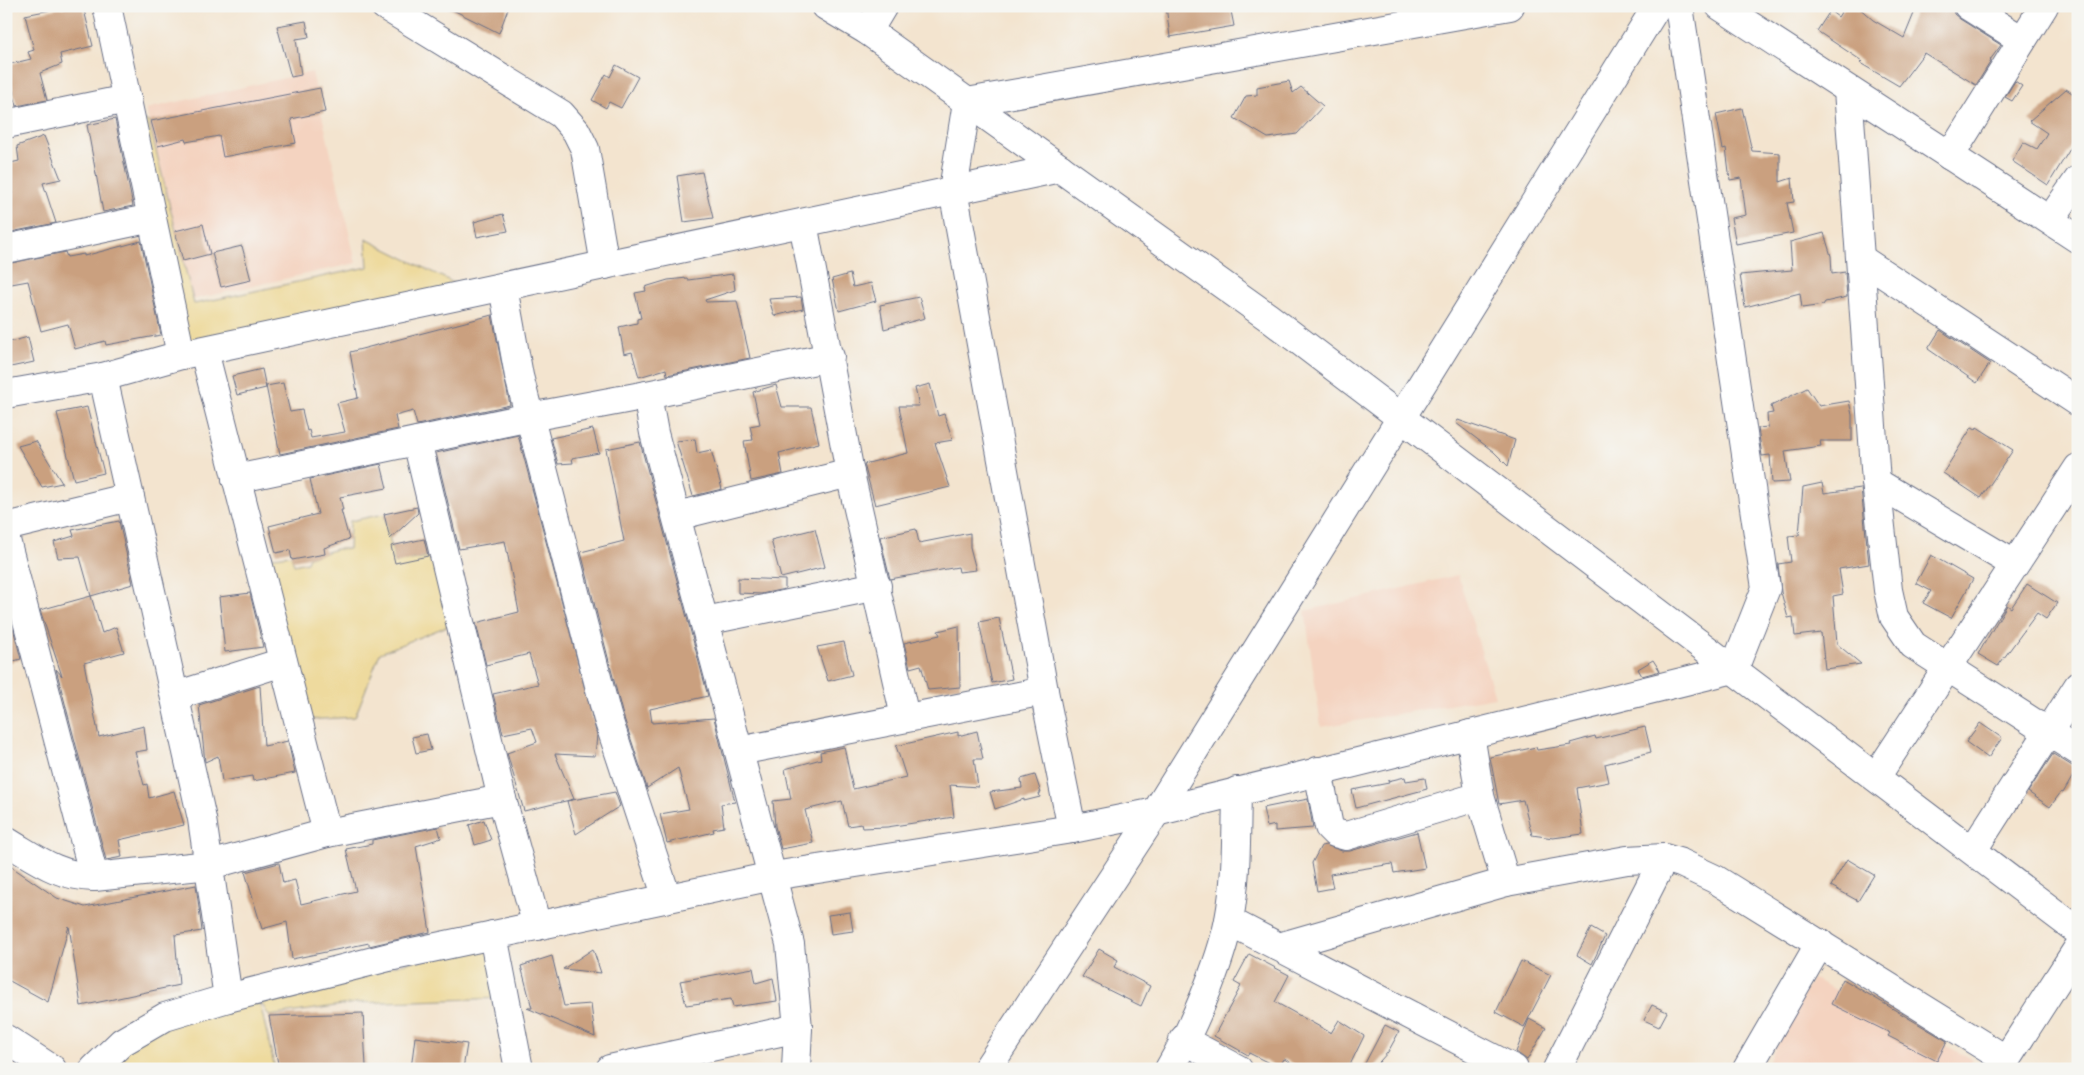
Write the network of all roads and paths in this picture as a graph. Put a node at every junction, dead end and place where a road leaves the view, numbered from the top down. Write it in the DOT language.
graph roads {
  1 [pos="107,6"];
  2 [pos="385,6"];
  3 [pos="826,6"];
  4 [pos="884,6"];
  5 [pos="1510,6"];
  6 [pos="1657,6"];
  7 [pos="1679,6"];
  8 [pos="1720,6"];
  9 [pos="1968,6"];
  10 [pos="2044,6"];
  11 [pos="868,31"];
  12 [pos="2022,40"];
  13 [pos="1848,90"];
  14 [pos="127,100"];
  15 [pos="967,102"];
  16 [pos="6,124"];
  17 [pos="1950,156"];
  18 [pos="1060,168"];
  19 [pos="2078,180"];
  20 [pos="953,190"];
  21 [pos="152,218"];
  22 [pos="2050,220"];
  23 [pos="803,223"];
  24 [pos="2078,239"];
  25 [pos="6,249"];
  26 [pos="1861,259"];
  27 [pos="605,265"];
  28 [pos="503,287"];
  29 [pos="192,353"];
  30 [pos="830,357"];
  31 [pos="102,377"];
  32 [pos="6,394"];
  33 [pos="647,395"];
  34 [pos="2078,402"];
  35 [pos="530,417"];
  36 [pos="1401,417"];
  37 [pos="417,441"];
  38 [pos="2078,468"];
  39 [pos="850,473"];
  40 [pos="236,479"];
  41 [pos="1876,482"];
  42 [pos="130,497"];
  43 [pos="677,516"];
  44 [pos="6,527"];
  45 [pos="6,540"];
  46 [pos="2014,564"];
  47 [pos="877,586"];
  48 [pos="705,621"];
  49 [pos="283,662"];
  50 [pos="1947,667"];
  51 [pos="1734,669"];
  52 [pos="2078,686"];
  53 [pos="1044,691"];
  54 [pos="175,696"];
  55 [pos="905,717"];
  56 [pos="2048,731"];
  57 [pos="1470,734"];
  58 [pos="739,751"];
  59 [pos="2078,751"];
  60 [pos="1318,771"];
  61 [pos="1876,777"];
  62 [pos="1238,791"];
  63 [pos="1480,796"];
  64 [pos="502,799"];
  65 [pos="1156,812"];
  66 [pos="1072,829"];
  67 [pos="327,833"];
  68 [pos="6,841"];
  69 [pos="1973,850"];
  70 [pos="1664,858"];
  71 [pos="210,865"];
  72 [pos="774,876"];
  73 [pos="94,877"];
  74 [pos="1506,882"];
  75 [pos="667,898"];
  76 [pos="1229,921"];
  77 [pos="537,926"];
  78 [pos="2078,931"];
  79 [pos="494,935"];
  80 [pos="1820,942"];
  81 [pos="1279,947"];
  82 [pos="2078,948"];
  83 [pos="228,998"];
  84 [pos="798,1028"];
  85 [pos="6,1039"];
  86 [pos="1183,1040"];
  87 [pos="2002,1064"];
  88 [pos="1504,1066"];
  89 [pos="52,1069"];
  90 [pos="94,1069"];
  91 [pos="519,1069"];
  92 [pos="610,1069"];
  93 [pos="796,1069"];
  94 [pos="987,1069"];
  95 [pos="1169,1069"];
  96 [pos="1238,1069"];
  97 [pos="1557,1069"];
  98 [pos="1747,1069"];
  1 -- 14 [label="street"];
  2 -- 27 [label="street"];
  3 -- 11 [label="street"];
  4 -- 11 [label="street"];
  5 -- 15 [label="street"];
  6 -- 36 [label="street"];
  7 -- 51 [label="street"];
  8 -- 13 [label="street"];
  9 -- 12 [label="street"];
  10 -- 12 [label="street"];
  11 -- 15 [label="street"];
  12 -- 17 [label="street"];
  13 -- 17 [label="street"];
  13 -- 26 [label="street"];
  14 -- 16 [label="street"];
  14 -- 21 [label="street"];
  15 -- 18 [label="street"];
  15 -- 20 [label="street"];
  17 -- 22 [label="street"];
  18 -- 20 [label="street"];
  18 -- 36 [label="street"];
  19 -- 22 [label="street"];
  20 -- 23 [label="street"];
  20 -- 53 [label="street"];
  21 -- 25 [label="street"];
  21 -- 29 [label="street"];
  22 -- 24 [label="street"];
  23 -- 27 [label="street"];
  23 -- 30 [label="street"];
  26 -- 34 [label="street"];
  26 -- 41 [label="street"];
  27 -- 28 [label="street"];
  28 -- 29 [label="street"];
  28 -- 35 [label="street"];
  29 -- 31 [label="street"];
  29 -- 40 [label="street"];
  30 -- 33 [label="street"];
  30 -- 39 [label="street"];
  31 -- 32 [label="street"];
  31 -- 42 [label="street"];
  33 -- 35 [label="street"];
  33 -- 43 [label="street"];
  35 -- 37 [label="street"];
  35 -- 75 [label="street"];
  36 -- 51 [label="street"];
  36 -- 65 [label="street"];
  37 -- 40 [label="street"];
  37 -- 64 [label="street"];
  38 -- 46 [label="street"];
  39 -- 43 [label="street"];
  39 -- 47 [label="street"];
  40 -- 49 [label="street"];
  41 -- 46 [label="street"];
  41 -- 50 [label="street"];
  42 -- 44 [label="street"];
  42 -- 54 [label="street"];
  43 -- 48 [label="street"];
  45 -- 73 [label="street"];
  46 -- 50 [label="street"];
  47 -- 48 [label="street"];
  47 -- 55 [label="street"];
  48 -- 58 [label="street"];
  49 -- 54 [label="street"];
  49 -- 67 [label="street"];
  50 -- 56 [label="street"];
  50 -- 61 [label="street"];
  51 -- 57 [label="street"];
  51 -- 61 [label="street"];
  52 -- 56 [label="street"];
  53 -- 55 [label="street"];
  53 -- 66 [label="street"];
  54 -- 71 [label="street"];
  55 -- 58 [label="street"];
  56 -- 59 [label="street"];
  56 -- 69 [label="street"];
  57 -- 60 [label="street"];
  57 -- 63 [label="street"];
  58 -- 72 [label="street"];
  60 -- 62 [label="street"];
  60 -- 63 [label="street"];
  61 -- 69 [label="street"];
  62 -- 65 [label="street"];
  62 -- 76 [label="street"];
  63 -- 74 [label="street"];
  64 -- 67 [label="street"];
  64 -- 77 [label="street"];
  65 -- 66 [label="street"];
  65 -- 94 [label="street"];
  66 -- 72 [label="street"];
  67 -- 71 [label="street"];
  68 -- 73 [label="street"];
  69 -- 78 [label="street"];
  70 -- 74 [label="street"];
  70 -- 80 [label="street"];
  70 -- 97 [label="street"];
  71 -- 73 [label="street"];
  71 -- 83 [label="street"];
  72 -- 75 [label="street"];
  72 -- 84 [label="street"];
  74 -- 81 [label="street"];
  75 -- 77 [label="street"];
  76 -- 81 [label="street"];
  76 -- 86 [label="street"];
  77 -- 79 [label="street"];
  79 -- 83 [label="street"];
  79 -- 91 [label="street"];
  80 -- 87 [label="street"];
  80 -- 98 [label="street"];
  81 -- 88 [label="street"];
  82 -- 87 [label="street"];
  83 -- 90 [label="street"];
  84 -- 92 [label="street"];
  84 -- 93 [label="street"];
  85 -- 89 [label="street"];
  86 -- 95 [label="street"];
  86 -- 96 [label="street"];
}
